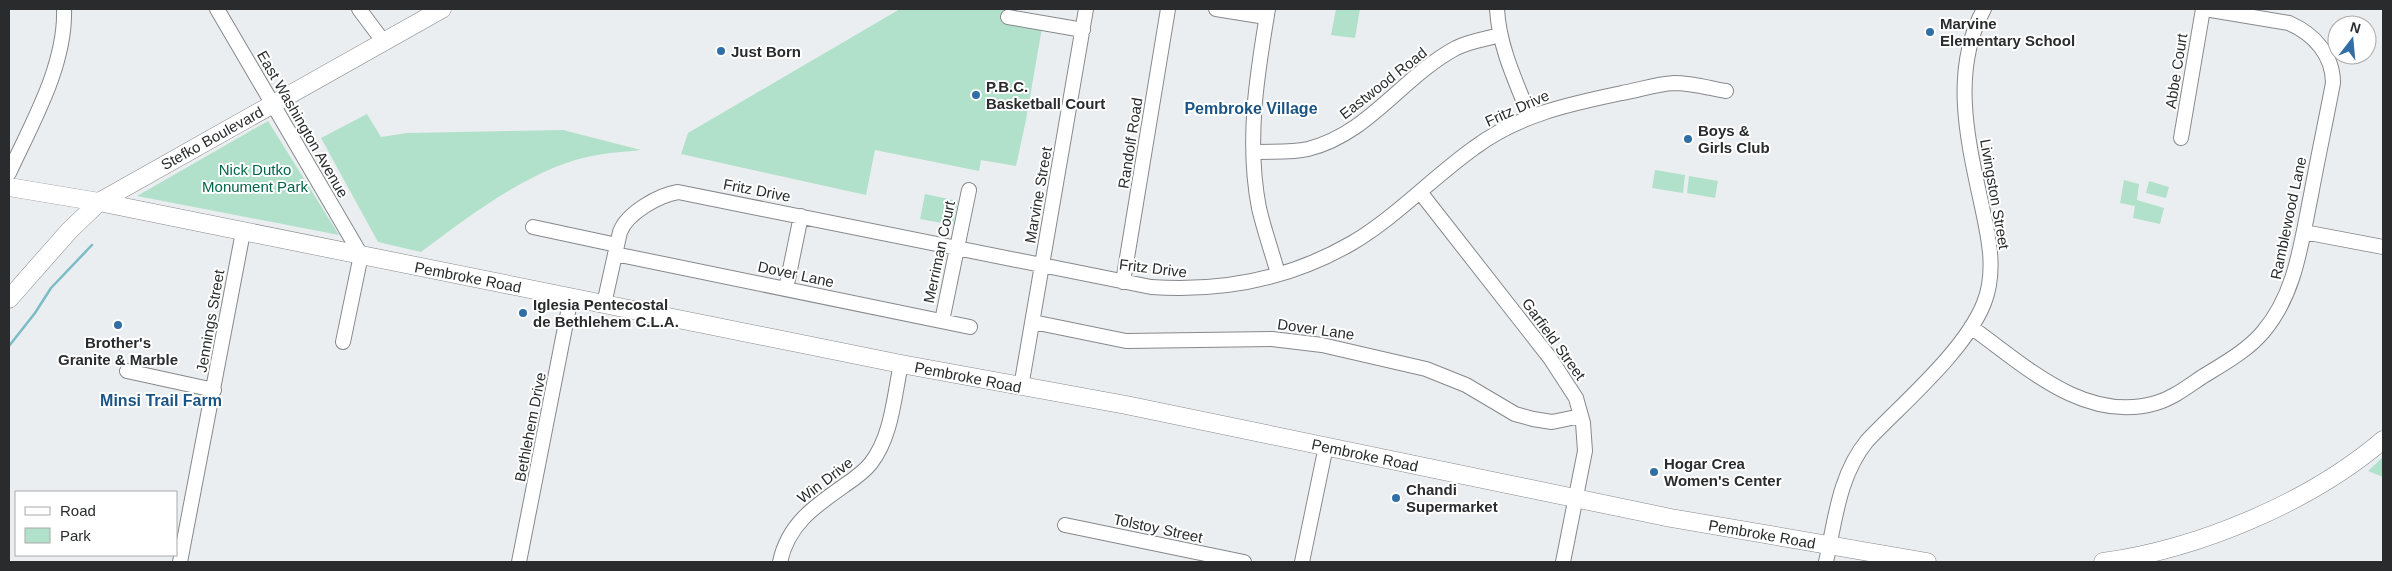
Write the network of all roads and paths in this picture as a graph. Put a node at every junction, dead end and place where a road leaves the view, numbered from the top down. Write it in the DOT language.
graph roads {
  1 [pos="64,9"];
  2 [pos="217,9"];
  3 [pos="359,9"];
  4 [pos="442,9"];
  5 [pos="1086,9"];
  6 [pos="1168,9"];
  7 [pos="1216,9"];
  8 [pos="1497,9"];
  9 [pos="1984,9"];
  10 [pos="2204,9"];
  11 [pos="1267,13"];
  12 [pos="1017,15"];
  13 [pos="1083,30"];
  14 [pos="1500,35"];
  15 [pos="383,41"];
  16 [pos="1726,91"];
  17 [pos="274,104"];
  18 [pos="1530,117"];
  19 [pos="2181,138"];
  20 [pos="1254,152"];
  21 [pos="9,173"];
  22 [pos="9,187"];
  23 [pos="969,190"];
  24 [pos="1420,192"];
  25 [pos="99,202"];
  26 [pos="801,216"];
  27 [pos="533,227"];
  28 [pos="243,232"];
  29 [pos="2304,232"];
  30 [pos="957,247"];
  31 [pos="2383,247"];
  32 [pos="616,250"];
  33 [pos="360,255"];
  34 [pos="1042,266"];
  35 [pos="1278,274"];
  36 [pos="1123,282"];
  37 [pos="786,289"];
  38 [pos="571,297"];
  39 [pos="9,300"];
  40 [pos="604,304"];
  41 [pos="942,321"];
  42 [pos="1033,322"];
  43 [pos="1971,326"];
  44 [pos="970,327"];
  45 [pos="343,342"];
  46 [pos="901,364"];
  47 [pos="127,371"];
  48 [pos="1021,387"];
  49 [pos="214,390"];
  50 [pos="1581,416"];
  51 [pos="2383,440"];
  52 [pos="1326,446"];
  53 [pos="1576,500"];
  54 [pos="1065,525"];
  55 [pos="1828,554"];
  56 [pos="180,562"];
  57 [pos="520,562"];
  58 [pos="780,562"];
  59 [pos="1244,562"];
  60 [pos="1302,562"];
  61 [pos="1563,562"];
  62 [pos="1927,562"];
  63 [pos="2103,562"];
  1 -- 21 [label="street"];
  2 -- 17 [label="street, East Washington Avenue"];
  3 -- 15 [label="street"];
  4 -- 15 [label="main road, Stefko Boulevard"];
  5 -- 13 [label="street, Marvine Street"];
  6 -- 36 [label="street, Randolf Road"];
  7 -- 11 [label="street"];
  8 -- 14 [label="street"];
  9 -- 43 [label="street, Livingston Street"];
  10 -- 19 [label="street, Abbe Court"];
  10 -- 29 [label="street, Ramblewood Lane"];
  11 -- 20 [label="street"];
  12 -- 13 [label="street"];
  13 -- 34 [label="street, Marvine Street"];
  14 -- 18 [label="street"];
  14 -- 20 [label="street, Eastwood Road"];
  15 -- 17 [label="main road, Stefko Boulevard"];
  16 -- 18 [label="street, Fritz Drive"];
  17 -- 25 [label="main road, Stefko Boulevard"];
  17 -- 33 [label="street, East Washington Avenue"];
  18 -- 24 [label="street, Fritz Drive"];
  20 -- 35 [label="street"];
  22 -- 25 [label="main road, Pembroke Road"];
  23 -- 30 [label="street, Merriman Court"];
  24 -- 35 [label="street, Fritz Drive"];
  24 -- 50 [label="street, Garfield Street"];
  25 -- 28 [label="main road, Pembroke Road"];
  25 -- 39 [label="main road, Stefko Boulevard"];
  26 -- 30 [label="street, Fritz Drive"];
  26 -- 32 [label="street, Fritz Drive"];
  26 -- 37 [label="street"];
  27 -- 32 [label="street, Dover Lane"];
  28 -- 33 [label="main road, Pembroke Road"];
  28 -- 49 [label="street, Jennings Street"];
  29 -- 31 [label="street"];
  29 -- 43 [label="street, Ramblewood Lane"];
  30 -- 34 [label="street, Fritz Drive"];
  30 -- 41 [label="street, Merriman Court"];
  32 -- 37 [label="street, Dover Lane"];
  32 -- 40 [label="street, Fritz Drive"];
  33 -- 38 [label="main road, Pembroke Road"];
  33 -- 45 [label="street"];
  34 -- 36 [label="street, Fritz Drive"];
  34 -- 42 [label="street, Marvine Street"];
  35 -- 36 [label="street, Fritz Drive"];
  37 -- 41 [label="street, Dover Lane"];
  38 -- 40 [label="main road, Pembroke Road"];
  38 -- 57 [label="street, Bethlehem Drive"];
  40 -- 46 [label="main road, Pembroke Road"];
  41 -- 44 [label="street, Dover Lane"];
  42 -- 48 [label="street, Marvine Street"];
  42 -- 50 [label="street, Dover Lane"];
  43 -- 55 [label="street, Livingston Street"];
  46 -- 48 [label="main road, Pembroke Road"];
  46 -- 58 [label="street, Win Drive"];
  47 -- 49 [label="street"];
  48 -- 52 [label="main road, Pembroke Road"];
  49 -- 56 [label="street, Jennings Street"];
  50 -- 53 [label="street, Garfield Street"];
  51 -- 63 [label="main road"];
  52 -- 53 [label="main road, Pembroke Road"];
  52 -- 60 [label="street"];
  53 -- 55 [label="main road, Pembroke Road"];
  53 -- 61 [label="street, Garfield Street"];
  54 -- 59 [label="street, Tolstoy Street"];
  55 -- 62 [label="main road, Pembroke Road"];
}
